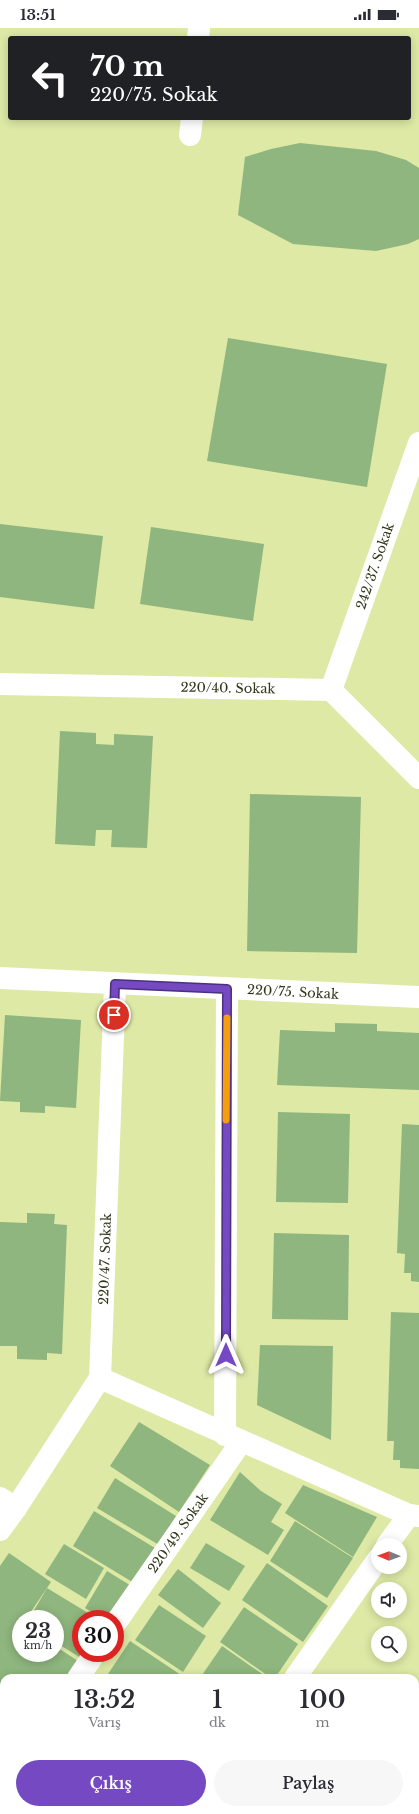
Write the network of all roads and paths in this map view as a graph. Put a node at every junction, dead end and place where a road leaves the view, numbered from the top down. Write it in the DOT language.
graph roads {
  1 [pos="419,443"];
  2 [pos="0,684"];
  3 [pos="332,690"];
  4 [pos="419,778"];
  5 [pos="0,978"];
  6 [pos="115,984"];
  7 [pos="227,989"];
  8 [pos="419,997"];
  9 [pos="100,1378"];
  10 [pos="233,1439"];
  11 [pos="8,1503"];
  12 [pos="414,1515"];
  13 [pos="0,1530"];
  14 [pos="394,1538"];
  15 [pos="371,1569"];
  16 [pos="124,1610"];
  17 [pos="89,1662"];
  18 [pos="81,1674"];
  19 [pos="298,1674"];
  1 -- 3 [label="street, 242/37. Sokak"];
  2 -- 3 [label="street, 220/40. Sokak"];
  3 -- 4 [label="street"];
  5 -- 6 [label="street, 220/75. Sokak"];
  6 -- 7 [label="street, 220/75. Sokak"];
  6 -- 9 [label="street, 220/47. Sokak"];
  7 -- 8 [label="street, 220/75. Sokak"];
  7 -- 10 [label="street"];
  9 -- 10 [label="street"];
  9 -- 11 [label="street"];
  10 -- 12 [label="street"];
  10 -- 16 [label="street, 220/49. Sokak"];
  11 -- 13 [label="street"];
  12 -- 14 [label="street"];
  15 -- 19 [label="street"];
  17 -- 18 [label="street"];
}
